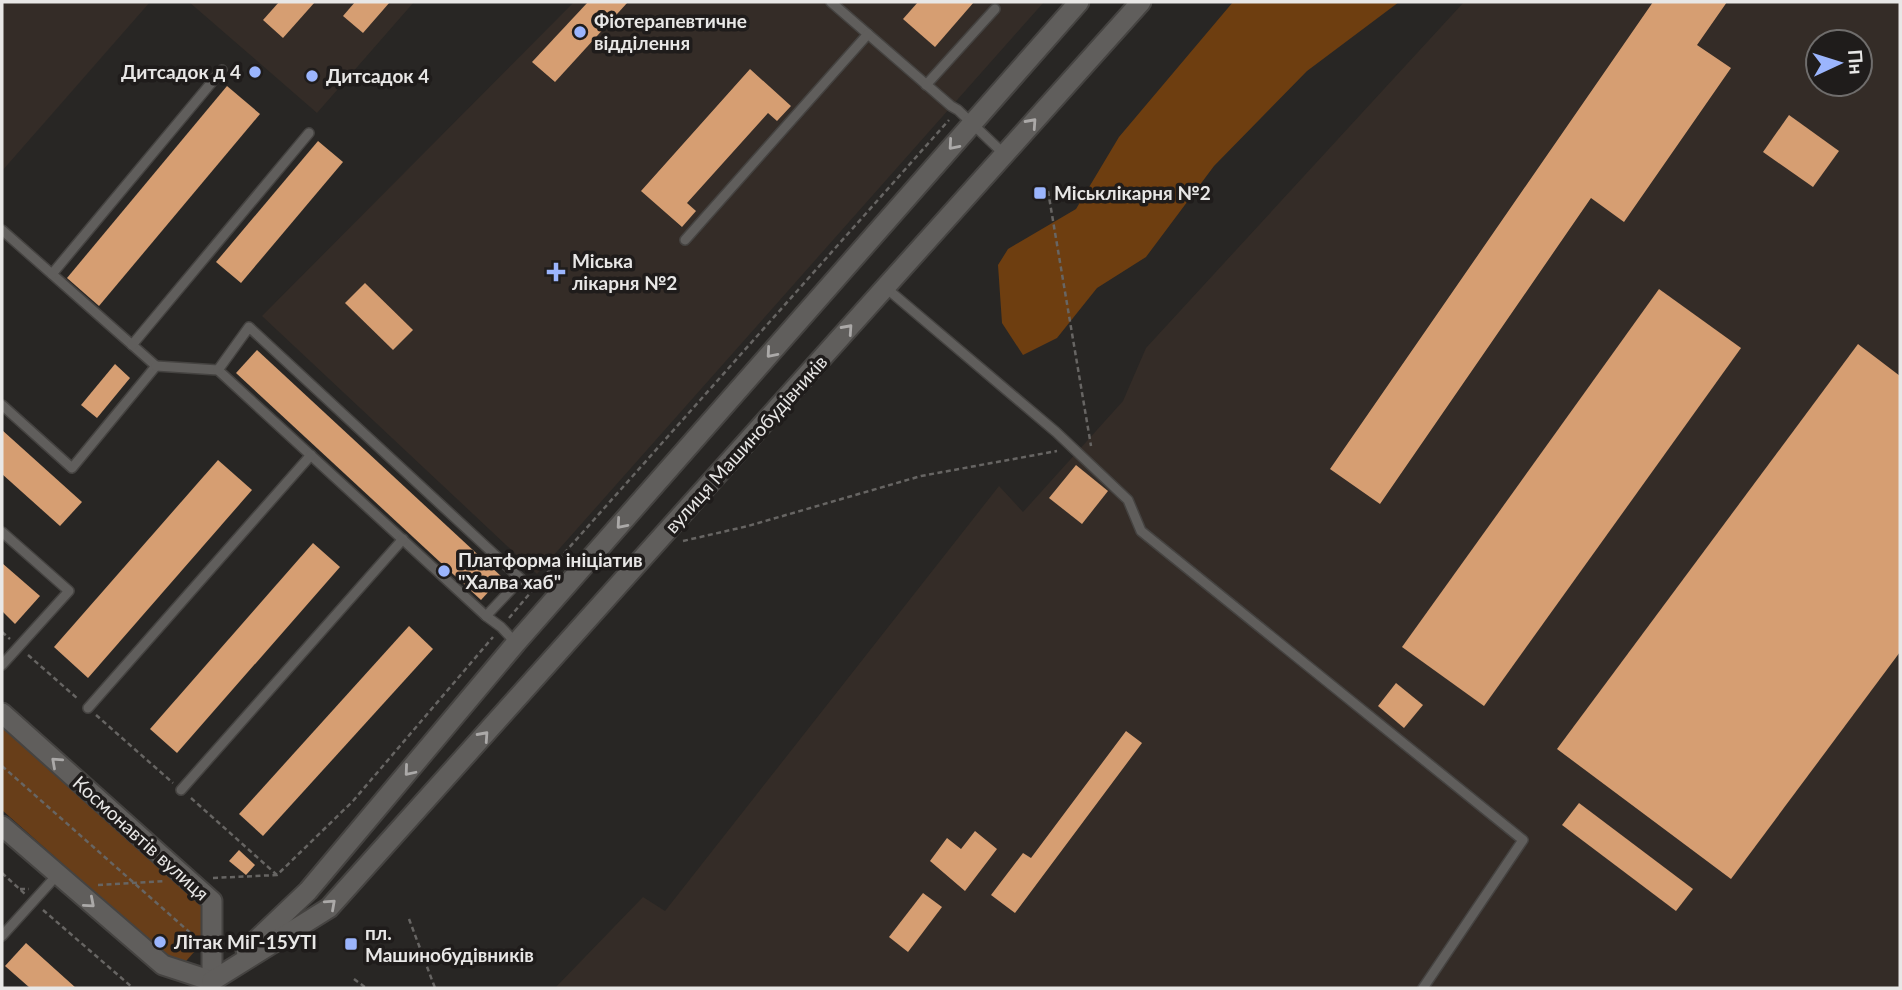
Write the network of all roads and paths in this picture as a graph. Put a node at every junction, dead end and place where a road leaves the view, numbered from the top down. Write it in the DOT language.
graph roads {
  1 [pos="831,2"];
  2 [pos="1079,2"];
  3 [pos="1133,4"];
  4 [pos="995,9"];
  5 [pos="868,34"];
  6 [pos="222,70"];
  7 [pos="926,85"];
  8 [pos="965,117"];
  9 [pos="309,133"];
  10 [pos="1004,154"];
  11 [pos="1048,191"];
  12 [pos="2,230"];
  13 [pos="685,240"];
  14 [pos="52,274"];
  15 [pos="885,287"];
  16 [pos="132,345"];
  17 [pos="156,366"];
  18 [pos="218,369"];
  19 [pos="2,405"];
  20 [pos="1073,448"];
  21 [pos="311,455"];
  22 [pos="1095,469"];
  23 [pos="2,532"];
  24 [pos="403,539"];
  25 [pos="653,548"];
  26 [pos="593,555"];
  27 [pos="559,559"];
  28 [pos="486,616"];
  29 [pos="502,627"];
  30 [pos="2,632"];
  31 [pos="516,643"];
  32 [pos="18,647"];
  33 [pos="2,665"];
  34 [pos="88,708"];
  35 [pos="2,713"];
  36 [pos="2,766"];
  37 [pos="181,790"];
  38 [pos="2,825"];
  39 [pos="2,873"];
  40 [pos="277,875"];
  41 [pos="188,880"];
  42 [pos="58,883"];
  43 [pos="134,883"];
  44 [pos="20,890"];
  45 [pos="33,901"];
  46 [pos="409,919"];
  47 [pos="3,931"];
  48 [pos="202,943"];
  49 [pos="354,979"];
  50 [pos="209,985"];
  51 [pos="133,988"];
  52 [pos="366,988"];
  53 [pos="435,988"];
  54 [pos="1423,988"];
  1 -- 5 [label="lane"];
  2 -- 8 [label="street, вулиця Машинобудівників"];
  10 -- 3 [label="street, вулиця Машинобудівників, one-way"];
  4 -- 7 [label="lane"];
  5 -- 7 [label="lane"];
  5 -- 13 [label="lane"];
  6 -- 14 [label="lane"];
  7 -- 8 [label="lane"];
  8 -- 10 [label="lane"];
  8 -- 26 [label="street, вулиця Машинобудівників, one-way"];
  8 -- 27 [label="path"];
  9 -- 16 [label="lane"];
  10 -- 15 [label="street, вулиця Машинобудівників"];
  11 -- 22 [label="path"];
  12 -- 14 [label="lane"];
  14 -- 16 [label="lane"];
  15 -- 20 [label="lane"];
  25 -- 15 [label="street, вулиця Машинобудівників, one-way"];
  16 -- 17 [label="lane"];
  17 -- 18 [label="lane"];
  17 -- 19 [label="lane"];
  18 -- 21 [label="lane"];
  18 -- 28 [label="lane"];
  20 -- 22 [label="lane"];
  20 -- 25 [label="path"];
  21 -- 24 [label="lane"];
  21 -- 34 [label="lane"];
  22 -- 54 [label="lane"];
  23 -- 32 [label="lane"];
  24 -- 28 [label="lane"];
  24 -- 37 [label="lane"];
  50 -- 25 [label="street, вулиця Машинобудівників, one-way"];
  26 -- 27 [label="path"];
  26 -- 31 [label="street, вулиця Машинобудівників"];
  27 -- 29 [label="path"];
  28 -- 29 [label="lane"];
  29 -- 31 [label="lane"];
  29 -- 40 [label="path"];
  30 -- 32 [label="path"];
  31 -- 50 [label="street, вулиця Машинобудівників, one-way"];
  32 -- 33 [label="lane"];
  32 -- 34 [label="path"];
  34 -- 37 [label="path"];
  41 -- 35 [label="street, Космонавтів вулиця, one-way"];
  36 -- 43 [label="path"];
  37 -- 40 [label="path"];
  38 -- 42 [label="street"];
  39 -- 44 [label="path"];
  40 -- 41 [label="path"];
  41 -- 43 [label="path"];
  41 -- 50 [label="street, Космонавтів вулиця"];
  42 -- 43 [label="path"];
  42 -- 44 [label="path"];
  42 -- 45 [label="lane"];
  42 -- 50 [label="street, one-way"];
  43 -- 48 [label="path"];
  44 -- 45 [label="path"];
  45 -- 47 [label="lane"];
  45 -- 51 [label="path"];
  46 -- 53 [label="path"];
  49 -- 52 [label="path"];
}
